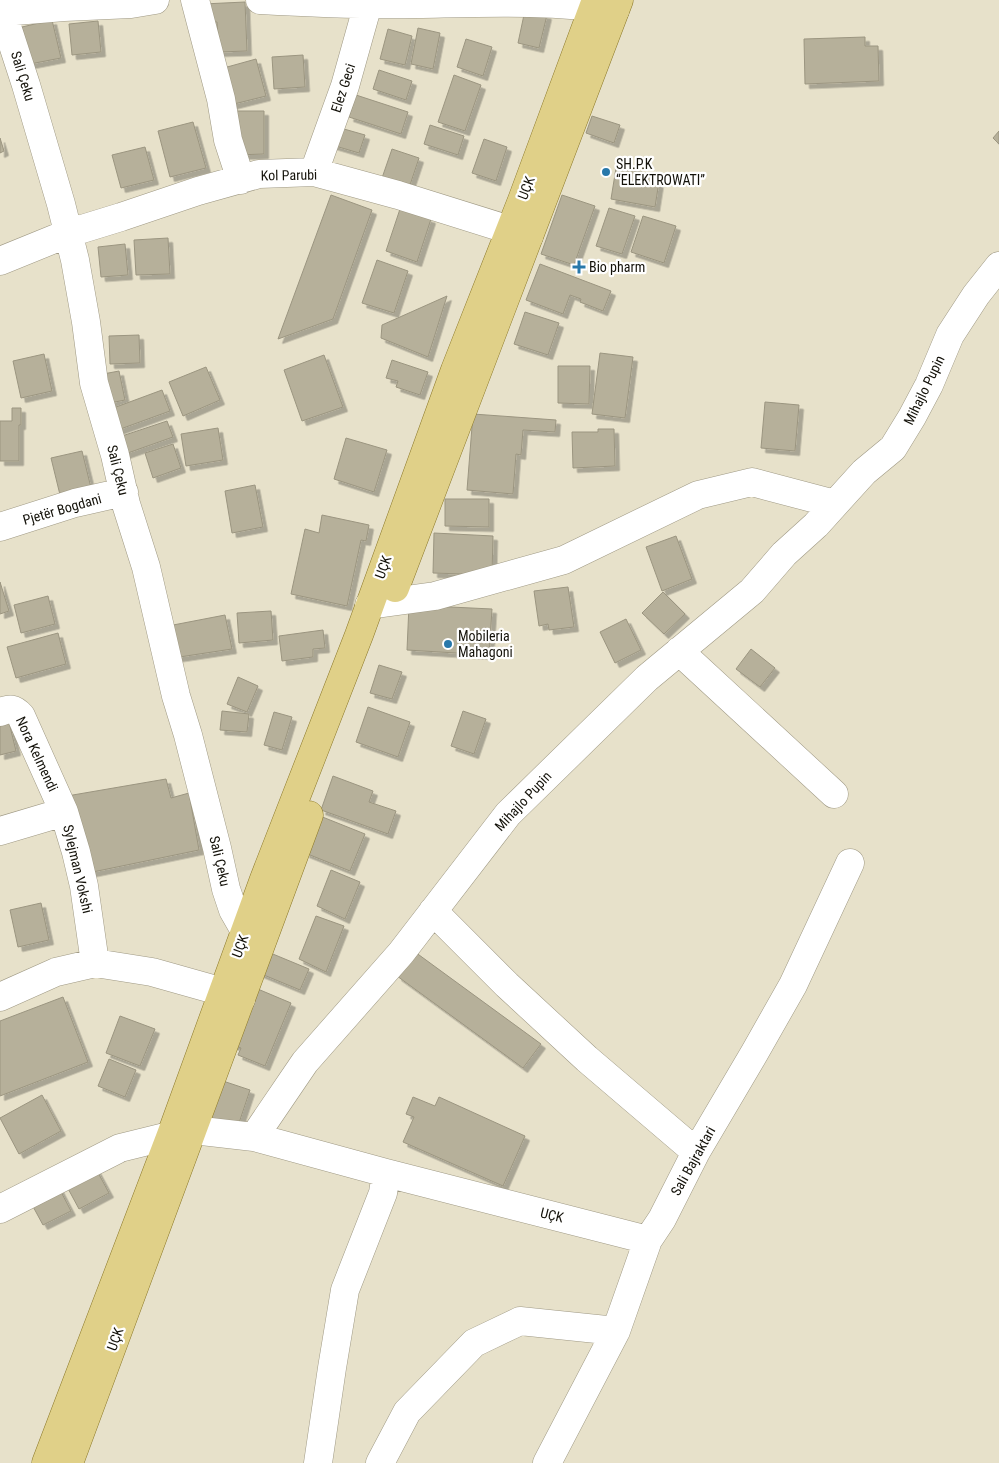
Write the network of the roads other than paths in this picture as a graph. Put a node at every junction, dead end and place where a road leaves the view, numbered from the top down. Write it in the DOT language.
graph roads {
  1 [pos="151,0"];
  2 [pos="155,0"];
  3 [pos="195,0"];
  4 [pos="260,0"];
  5 [pos="303,1"];
  6 [pos="396,2"];
  7 [pos="368,4"];
  8 [pos="606,4"];
  9 [pos="1,9"];
  10 [pos="314,172"];
  11 [pos="240,180"];
  12 [pos="69,233"];
  13 [pos="520,233"];
  14 [pos="0,261"];
  15 [pos="999,266"];
  16 [pos="124,492"];
  17 [pos="835,504"];
  18 [pos="0,527"];
  19 [pos="379,604"];
  20 [pos="679,651"];
  21 [pos="0,712"];
  22 [pos="834,794"];
  23 [pos="64,812"];
  24 [pos="0,831"];
  25 [pos="850,863"];
  26 [pos="433,911"];
  27 [pos="254,935"];
  28 [pos="96,963"];
  29 [pos="232,995"];
  30 [pos="0,997"];
  31 [pos="182,1132"];
  32 [pos="254,1137"];
  33 [pos="696,1152"];
  34 [pos="386,1173"];
  35 [pos="0,1209"];
  36 [pos="648,1240"];
  37 [pos="616,1331"];
  38 [pos="46,1463"];
  39 [pos="69,1463"];
  40 [pos="318,1463"];
  41 [pos="380,1463"];
  42 [pos="547,1463"];
  1 -- 2 [label="street"];
  1 -- 9 [label="street"];
  3 -- 11 [label="street"];
  4 -- 5 [label="street"];
  5 -- 7 [label="street"];
  6 -- 7 [label="street"];
  6 -- 8 [label="street"];
  7 -- 10 [label="street, Elez Geci"];
  8 -- 13 [label="main road, UÇK"];
  9 -- 12 [label="street, Sali Çeku"];
  10 -- 11 [label="street, Kol Parubi"];
  10 -- 13 [label="street, Kol Parubi"];
  11 -- 12 [label="street, Kol Parubi"];
  12 -- 14 [label="street, Kol Parubi"];
  12 -- 16 [label="street, Sali Çeku"];
  13 -- 19 [label="main road, UÇK"];
  15 -- 17 [label="street, Mihajlo Pupin"];
  16 -- 18 [label="street, Pjetër Bogdani"];
  16 -- 27 [label="street, Sali Çeku"];
  17 -- 19 [label="street"];
  17 -- 20 [label="street, Mihajlo Pupin"];
  19 -- 27 [label="main road, UÇK"];
  20 -- 22 [label="street"];
  20 -- 26 [label="street, Mihajlo Pupin"];
  21 -- 23 [label="street, Nora Kelmendi"];
  23 -- 24 [label="street, Sylejman Vokshi"];
  23 -- 28 [label="street, Sylejman Vokshi"];
  25 -- 33 [label="street, Sali Bajraktari"];
  26 -- 32 [label="street, Mihajlo Pupin"];
  26 -- 33 [label="street"];
  27 -- 29 [label="main road, UÇK"];
  28 -- 29 [label="street"];
  28 -- 30 [label="street"];
  29 -- 31 [label="main road, UÇK"];
  31 -- 32 [label="street, UÇK"];
  31 -- 35 [label="street"];
  31 -- 38 [label="main road, UÇK"];
  31 -- 39 [label="main road, UÇK"];
  32 -- 34 [label="street, UÇK"];
  33 -- 36 [label="street, Sali Bajraktari"];
  34 -- 36 [label="street, UÇK"];
  34 -- 40 [label="street"];
  36 -- 37 [label="street, Sali Bajraktari"];
  37 -- 41 [label="street"];
  37 -- 42 [label="street, Sali Bajraktari"];
}
